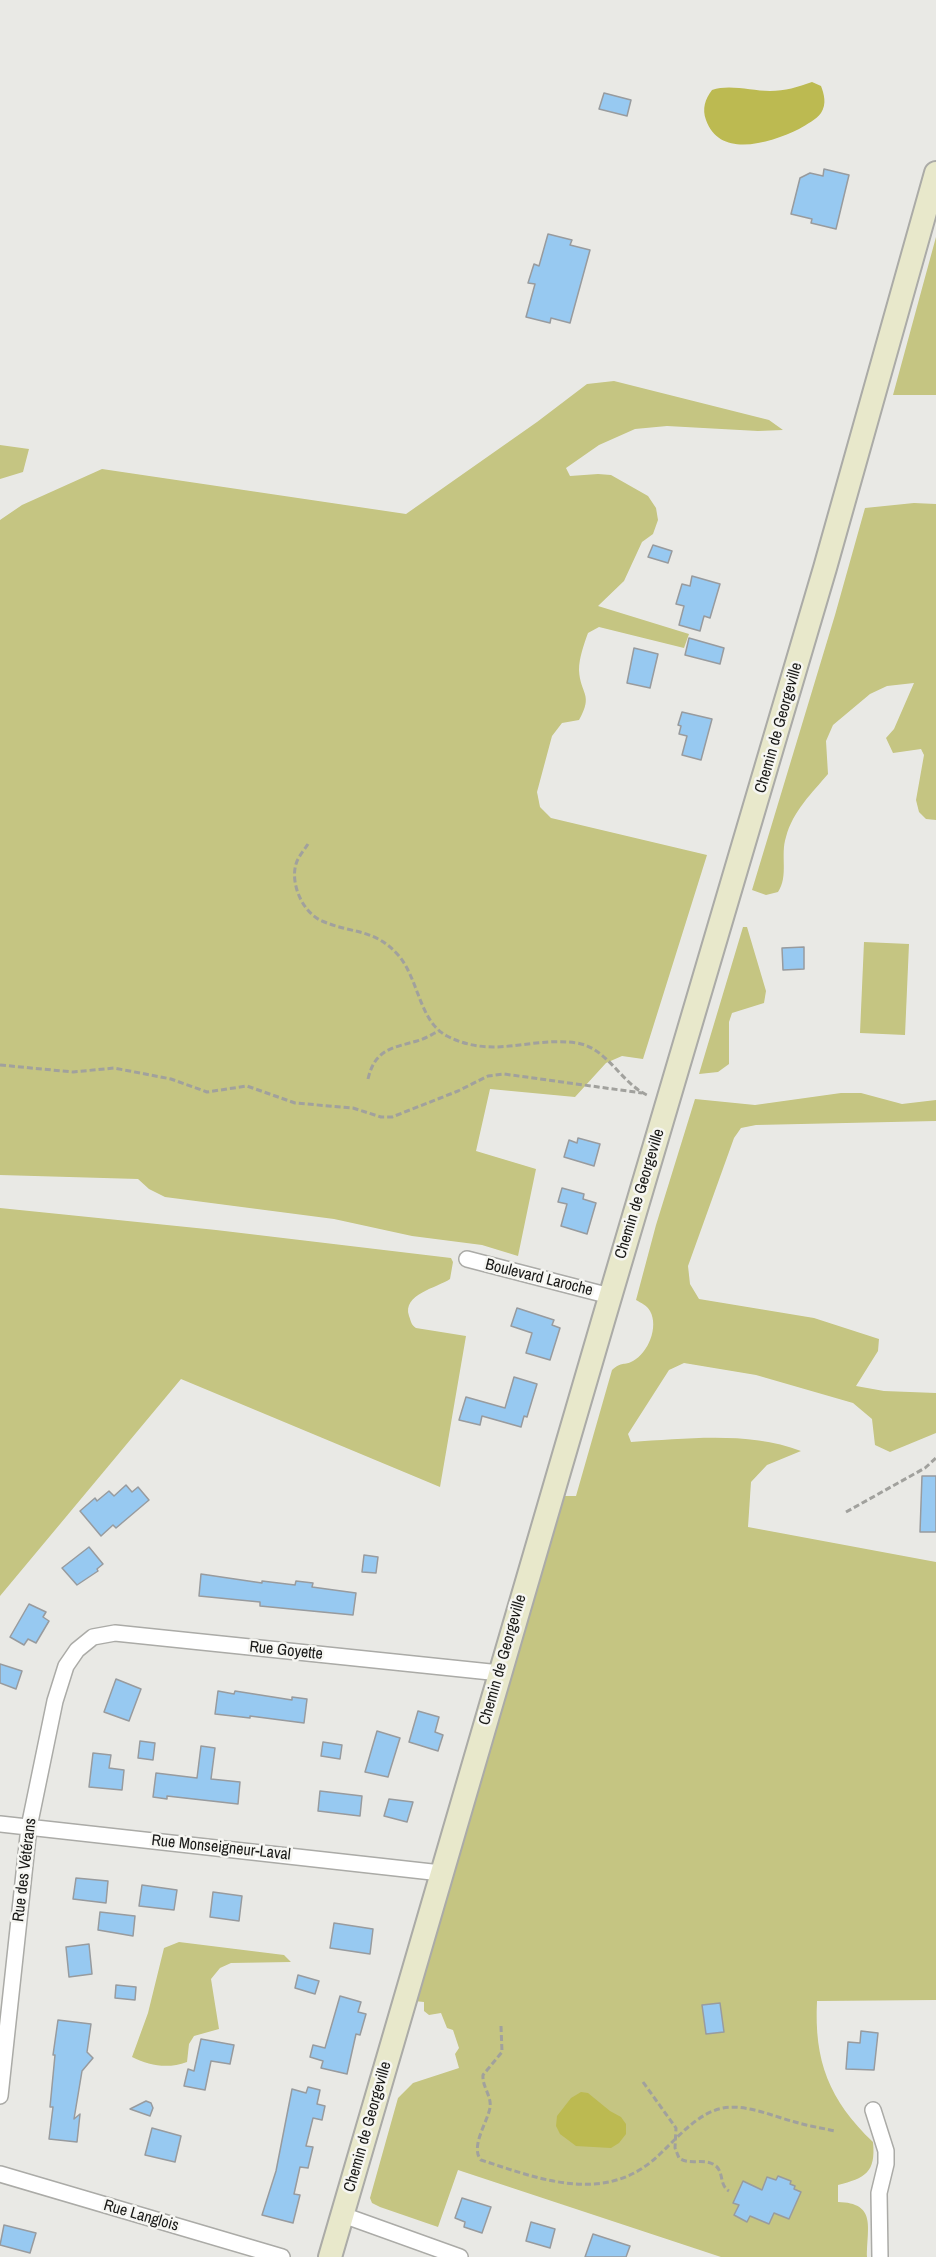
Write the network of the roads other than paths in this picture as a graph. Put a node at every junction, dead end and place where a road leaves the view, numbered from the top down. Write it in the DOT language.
graph roads {
  1 [pos="936,172"];
  2 [pos="467,1259"];
  3 [pos="610,1296"];
  4 [pos="77,1650"];
  5 [pos="500,1673"];
  6 [pos="0,1824"];
  7 [pos="29,1827"];
  8 [pos="441,1873"];
  9 [pos="0,2096"];
  10 [pos="873,2110"];
  11 [pos="0,2174"];
  12 [pos="342,2215"];
  13 [pos="282,2257"];
  14 [pos="330,2257"];
  15 [pos="460,2257"];
  16 [pos="880,2257"];
  1 -- 3 [label="main road, Chemin de Georgeville"];
  2 -- 3 [label="street, Boulevard Laroche"];
  3 -- 5 [label="main road, Chemin de Georgeville"];
  4 -- 5 [label="street, Rue Goyette"];
  4 -- 7 [label="street, Rue des Vétérans"];
  5 -- 8 [label="main road, Chemin de Georgeville"];
  6 -- 7 [label="street, Rue Monseigneur-Laval"];
  7 -- 8 [label="street, Rue Monseigneur-Laval"];
  7 -- 9 [label="street, Rue des Vétérans"];
  8 -- 12 [label="main road, Chemin de Georgeville"];
  10 -- 16 [label="street"];
  11 -- 13 [label="street, Rue Langlois"];
  12 -- 14 [label="main road, Chemin de Georgeville"];
  12 -- 15 [label="street"];
}
